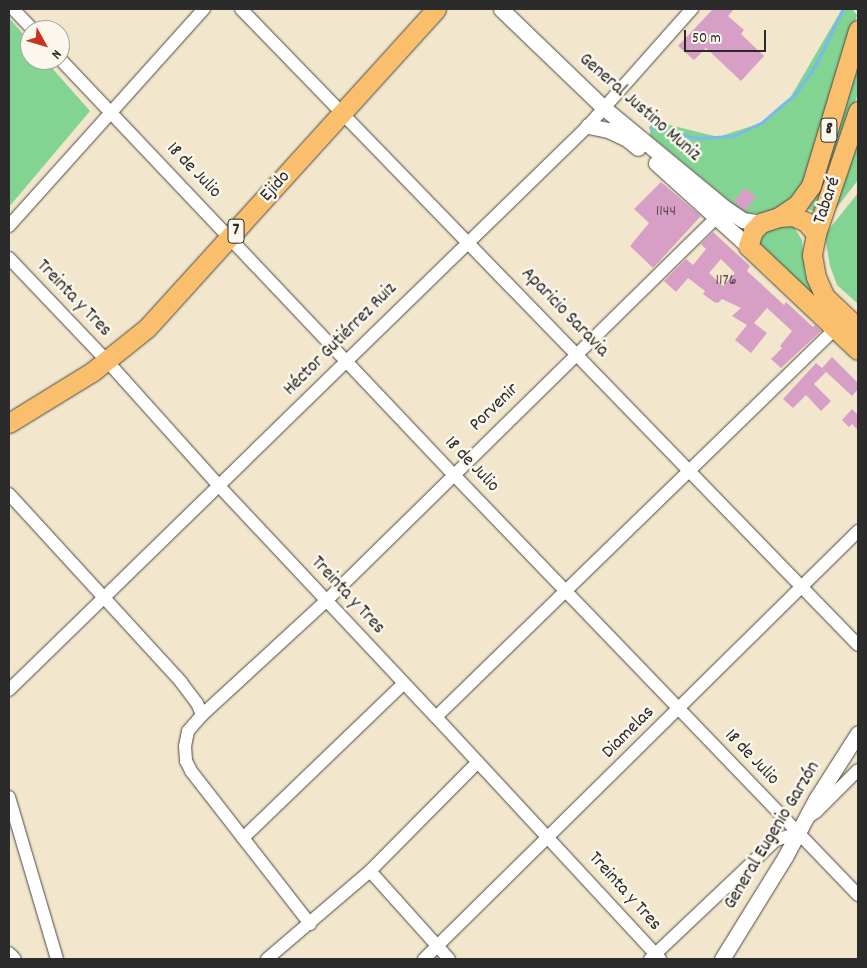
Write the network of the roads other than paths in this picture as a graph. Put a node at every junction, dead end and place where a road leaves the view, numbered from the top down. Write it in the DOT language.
graph roads {
  1 [pos="13,9"];
  2 [pos="204,9"];
  3 [pos="241,9"];
  4 [pos="421,9"];
  5 [pos="436,9"];
  6 [pos="501,9"];
  7 [pos="692,9"];
  8 [pos="23,20"];
  9 [pos="858,30"];
  10 [pos="70,70"];
  11 [pos="604,108"];
  12 [pos="339,109"];
  13 [pos="858,111"];
  14 [pos="110,113"];
  15 [pos="588,126"];
  16 [pos="720,213"];
  17 [pos="770,220"];
  18 [pos="9,226"];
  19 [pos="227,233"];
  20 [pos="816,234"];
  21 [pos="468,241"];
  22 [pos="748,246"];
  23 [pos="9,258"];
  24 [pos="847,325"];
  25 [pos="858,350"];
  26 [pos="577,354"];
  27 [pos="103,357"];
  28 [pos="347,361"];
  29 [pos="9,412"];
  30 [pos="9,424"];
  31 [pos="689,472"];
  32 [pos="454,475"];
  33 [pos="219,486"];
  34 [pos="9,494"];
  35 [pos="858,531"];
  36 [pos="802,586"];
  37 [pos="566,591"];
  38 [pos="103,597"];
  39 [pos="326,602"];
  40 [pos="858,645"];
  41 [pos="404,683"];
  42 [pos="9,690"];
  43 [pos="679,710"];
  44 [pos="202,715"];
  45 [pos="436,717"];
  46 [pos="858,733"];
  47 [pos="478,762"];
  48 [pos="858,770"];
  49 [pos="9,797"];
  50 [pos="806,818"];
  51 [pos="798,833"];
  52 [pos="549,837"];
  53 [pos="243,838"];
  54 [pos="370,871"];
  55 [pos="858,895"];
  56 [pos="310,924"];
  57 [pos="437,946"];
  58 [pos="9,953"];
  59 [pos="655,958"];
  60 [pos="15,959"];
  61 [pos="57,959"];
  62 [pos="268,959"];
  63 [pos="424,959"];
  64 [pos="448,959"];
  65 [pos="722,959"];
  1 -- 8 [label="street"];
  2 -- 14 [label="street"];
  3 -- 12 [label="street, Aparicio Saravia"];
  4 -- 12 [label="main road, Ejido / 7"];
  5 -- 12 [label="main road, Ejido / 7"];
  6 -- 11 [label="street, General Justino Muniz"];
  7 -- 11 [label="street, Héctor Gutiérrez Ruiz"];
  9 -- 17 [label="main road, Tabaré / 8"];
  10 -- 14 [label="street, 18 de Julio"];
  11 -- 15 [label="street, Héctor Gutiérrez Ruiz"];
  11 -- 16 [label="street, General Justino Muniz"];
  12 -- 19 [label="main road, Ejido / 7"];
  12 -- 21 [label="street, Aparicio Saravia"];
  13 -- 20 [label="main road, Tabaré / 8"];
  14 -- 18 [label="street"];
  14 -- 19 [label="street, 18 de Julio"];
  15 -- 16 [label="street, General Justino Muniz"];
  15 -- 21 [label="street, Héctor Gutiérrez Ruiz"];
  16 -- 17 [label="street, General Justino Muniz"];
  16 -- 22 [label="street, General Justino Muniz"];
  16 -- 26 [label="street, Porvenir"];
  17 -- 20 [label="main road"];
  17 -- 22 [label="main road, 8"];
  19 -- 27 [label="main road, Ejido / 7"];
  19 -- 28 [label="street, 18 de Julio"];
  20 -- 24 [label="main road, 8"];
  21 -- 26 [label="street, Aparicio Saravia"];
  21 -- 28 [label="street, Héctor Gutiérrez Ruiz"];
  22 -- 24 [label="main road, 8"];
  23 -- 27 [label="street, Treinta y Tres"];
  24 -- 25 [label="main road, 8"];
  24 -- 31 [label="street"];
  26 -- 31 [label="street, Aparicio Saravia"];
  26 -- 32 [label="street, Porvenir"];
  27 -- 29 [label="main road, Ejido / 7"];
  27 -- 30 [label="main road, Ejido / 7"];
  27 -- 33 [label="street, Treinta y Tres"];
  28 -- 32 [label="street, 18 de Julio"];
  28 -- 33 [label="street, Héctor Gutiérrez Ruiz"];
  31 -- 36 [label="street, Aparicio Saravia"];
  31 -- 37 [label="street"];
  32 -- 37 [label="street, 18 de Julio"];
  32 -- 39 [label="street, Porvenir"];
  33 -- 38 [label="street, Héctor Gutiérrez Ruiz"];
  33 -- 39 [label="street, Treinta y Tres"];
  34 -- 38 [label="street"];
  35 -- 36 [label="street, Diamelas"];
  36 -- 40 [label="street, Aparicio Saravia"];
  36 -- 43 [label="street, Diamelas"];
  37 -- 43 [label="street, 18 de Julio"];
  37 -- 45 [label="street"];
  38 -- 42 [label="street, Héctor Gutiérrez Ruiz"];
  38 -- 44 [label="street"];
  39 -- 41 [label="street, Treinta y Tres"];
  39 -- 44 [label="street, Porvenir"];
  41 -- 45 [label="street, Treinta y Tres"];
  41 -- 53 [label="street"];
  43 -- 51 [label="street, 18 de Julio"];
  43 -- 52 [label="street, Diamelas"];
  44 -- 53 [label="street, Porvenir"];
  45 -- 47 [label="street, Treinta y Tres"];
  46 -- 50 [label="street, General Eugenio Garzón"];
  47 -- 52 [label="street, Treinta y Tres"];
  47 -- 54 [label="street"];
  48 -- 50 [label="street"];
  49 -- 61 [label="street"];
  50 -- 51 [label="street, General Eugenio Garzón"];
  51 -- 55 [label="street, 18 de Julio"];
  51 -- 59 [label="street"];
  51 -- 65 [label="street, General Eugenio Garzón"];
  52 -- 57 [label="street, Diamelas"];
  52 -- 59 [label="street, Treinta y Tres"];
  53 -- 56 [label="street, Porvenir"];
  54 -- 56 [label="street"];
  54 -- 57 [label="street"];
  56 -- 62 [label="street"];
  57 -- 63 [label="street, Diamelas"];
  57 -- 64 [label="street"];
  58 -- 60 [label="street"];
}
